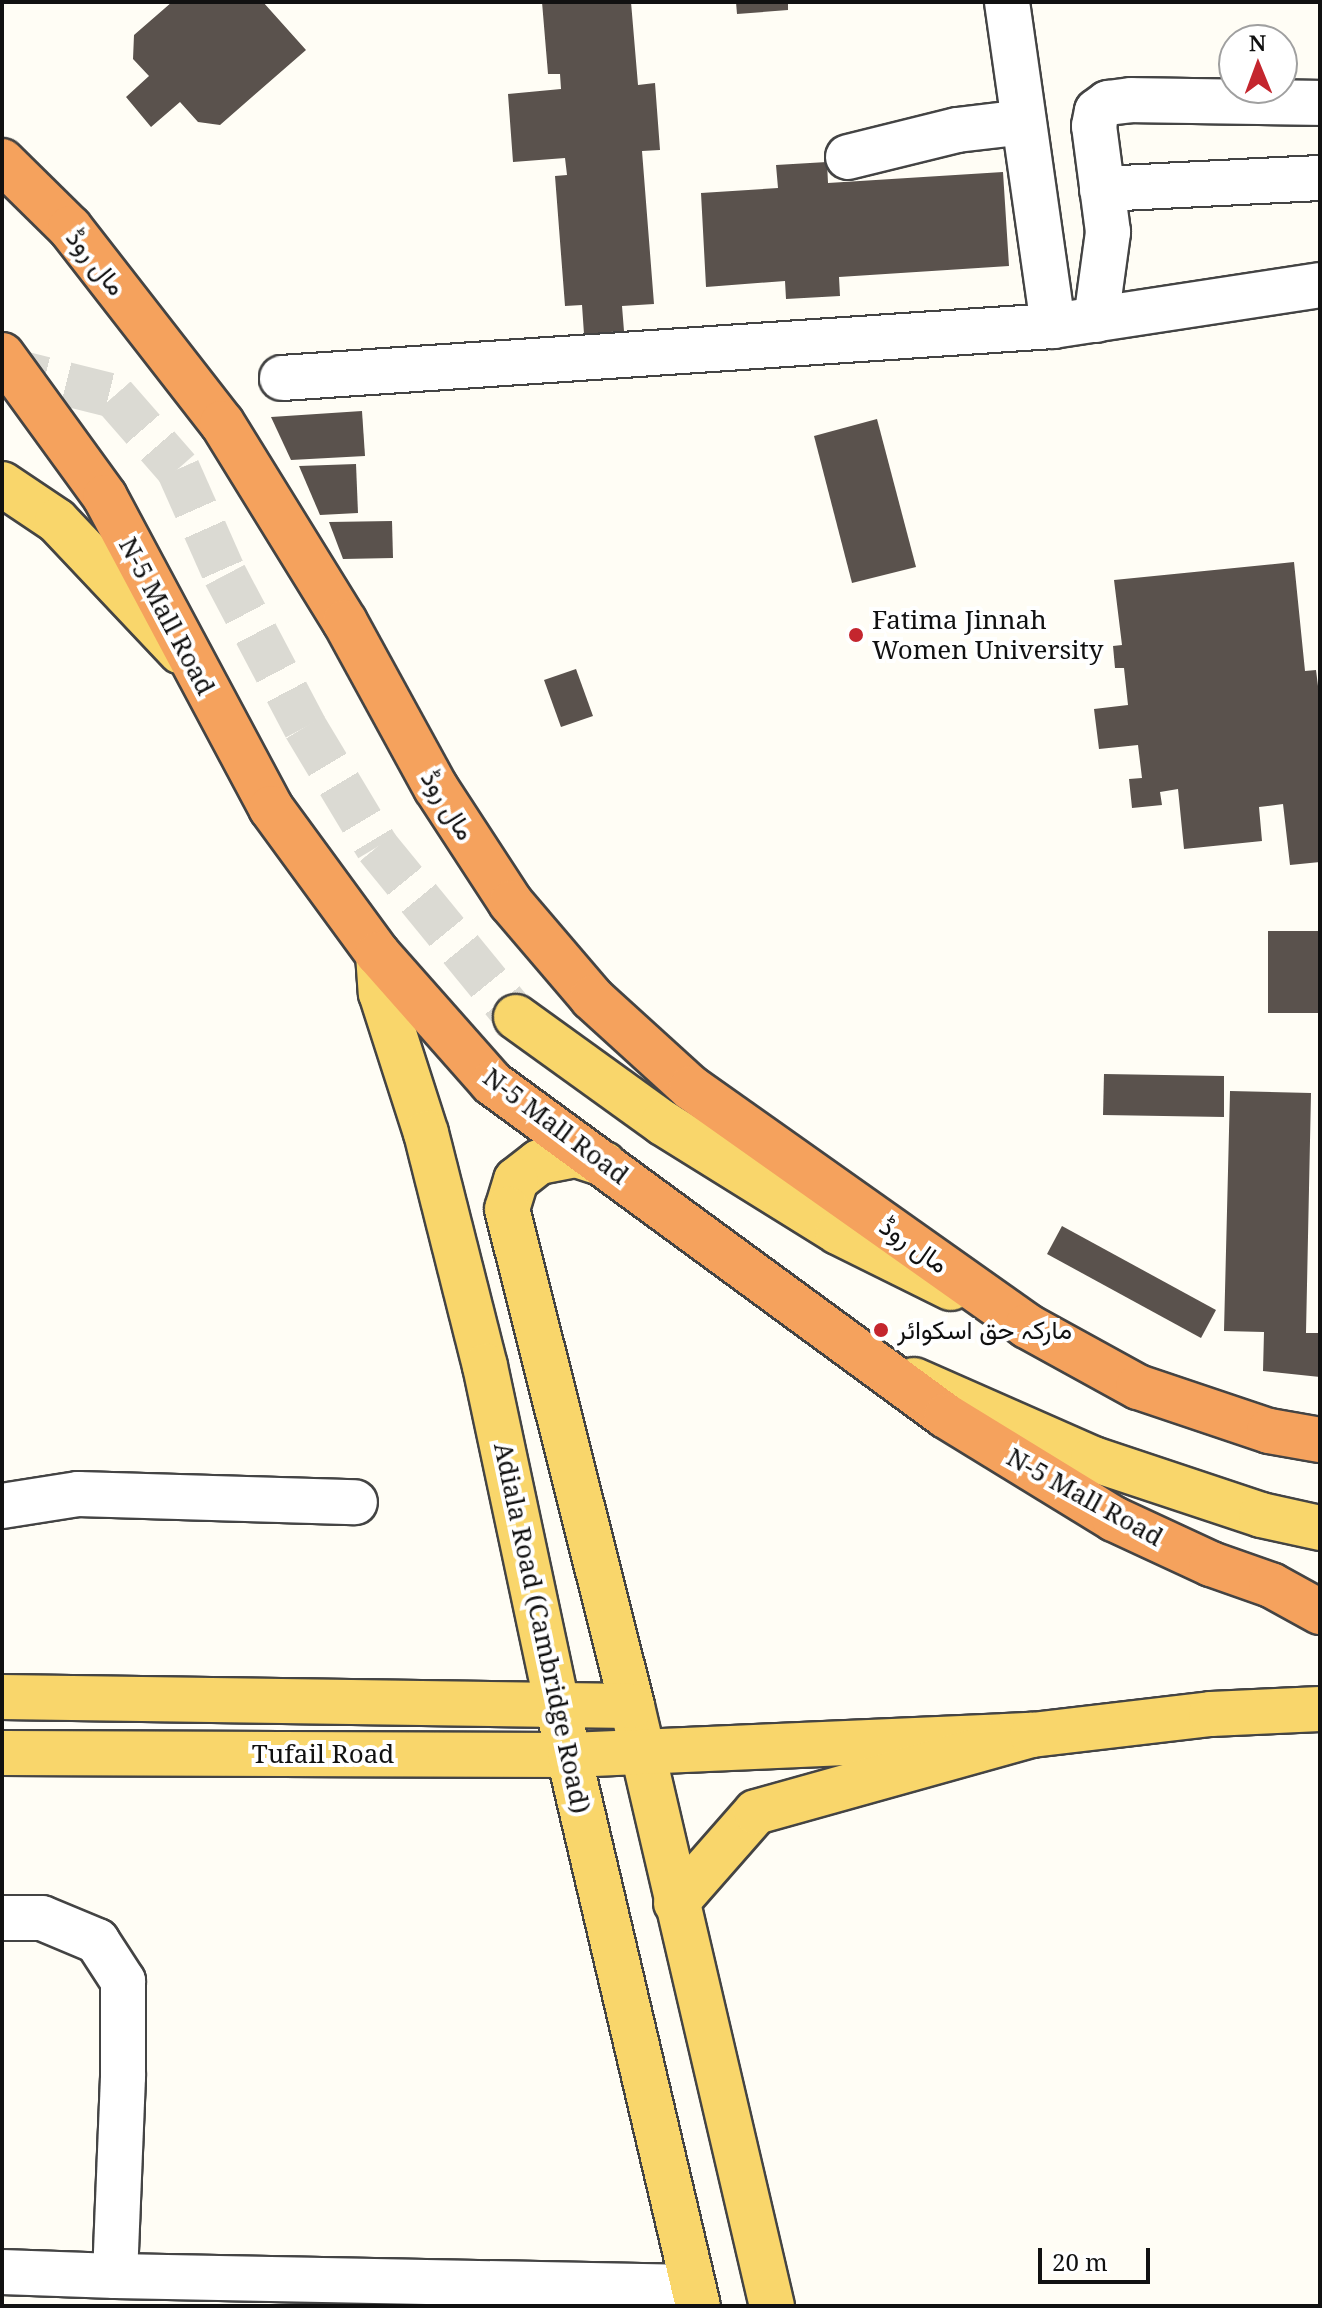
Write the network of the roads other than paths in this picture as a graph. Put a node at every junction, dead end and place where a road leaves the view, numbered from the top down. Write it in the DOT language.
graph roads {
  1 [pos="1007,2"];
  2 [pos="1320,103"];
  3 [pos="1024,122"];
  4 [pos="848,157"];
  5 [pos="2,161"];
  6 [pos="1320,178"];
  7 [pos="1102,189"];
  8 [pos="1320,285"];
  9 [pos="1096,320"];
  10 [pos="1053,326"];
  11 [pos="2,355"];
  12 [pos="282,378"];
  13 [pos="2,484"];
  14 [pos="190,662"];
  15 [pos="378,954"];
  16 [pos="516,1017"];
  17 [pos="604,1164"];
  18 [pos="1027,1326"];
  19 [pos="876,1363"];
  20 [pos="1320,1440"];
  21 [pos="355,1502"];
  22 [pos="2,1506"];
  23 [pos="1320,1528"];
  24 [pos="1271,1585"];
  25 [pos="1320,1594"];
  26 [pos="1320,1612"];
  27 [pos="2,1697"];
  28 [pos="557,1705"];
  29 [pos="632,1706"];
  30 [pos="1320,1709"];
  31 [pos="1032,1735"];
  32 [pos="2,1753"];
  33 [pos="643,1753"];
  34 [pos="570,1755"];
  35 [pos="676,1903"];
  36 [pos="2,1918"];
  37 [pos="2,2272"];
  38 [pos="115,2276"];
  39 [pos="695,2296"];
  40 [pos="772,2306"];
  1 -- 3 [label="street"];
  2 -- 7 [label="street"];
  3 -- 4 [label="street"];
  3 -- 10 [label="street"];
  5 -- 18 [label="highway, مال روڈ"];
  6 -- 7 [label="street"];
  7 -- 9 [label="street"];
  8 -- 9 [label="street"];
  9 -- 10 [label="street"];
  10 -- 12 [label="street"];
  11 -- 14 [label="highway, N-5 Mall Road"];
  13 -- 14 [label="main road"];
  14 -- 15 [label="highway, N-5 Mall Road"];
  15 -- 17 [label="highway, N-5 Mall Road"];
  15 -- 28 [label="main road, Adiala Road (Cambridge Road)"];
  16 -- 18 [label="main road"];
  17 -- 19 [label="highway, N-5 Mall Road"];
  17 -- 29 [label="main road"];
  18 -- 20 [label="highway, مال روڈ"];
  19 -- 23 [label="main road"];
  19 -- 24 [label="highway, N-5 Mall Road"];
  21 -- 22 [label="street"];
  24 -- 25 [label="highway"];
  24 -- 26 [label="highway, N-5 Mall Road"];
  27 -- 28 [label="main road, Tufail Road"];
  28 -- 29 [label="main road, Tufail Road"];
  28 -- 34 [label="main road, Adiala Road (Cambridge Road)"];
  29 -- 33 [label="main road"];
  30 -- 31 [label="main road"];
  31 -- 33 [label="main road, Tufail Road"];
  31 -- 35 [label="main road"];
  32 -- 34 [label="main road, Tufail Road"];
  33 -- 34 [label="main road, Tufail Road"];
  33 -- 35 [label="main road"];
  34 -- 39 [label="main road, Adiala Road (Cambridge Road)"];
  35 -- 40 [label="main road"];
  36 -- 38 [label="street"];
  37 -- 38 [label="street"];
  38 -- 39 [label="street"];
}
